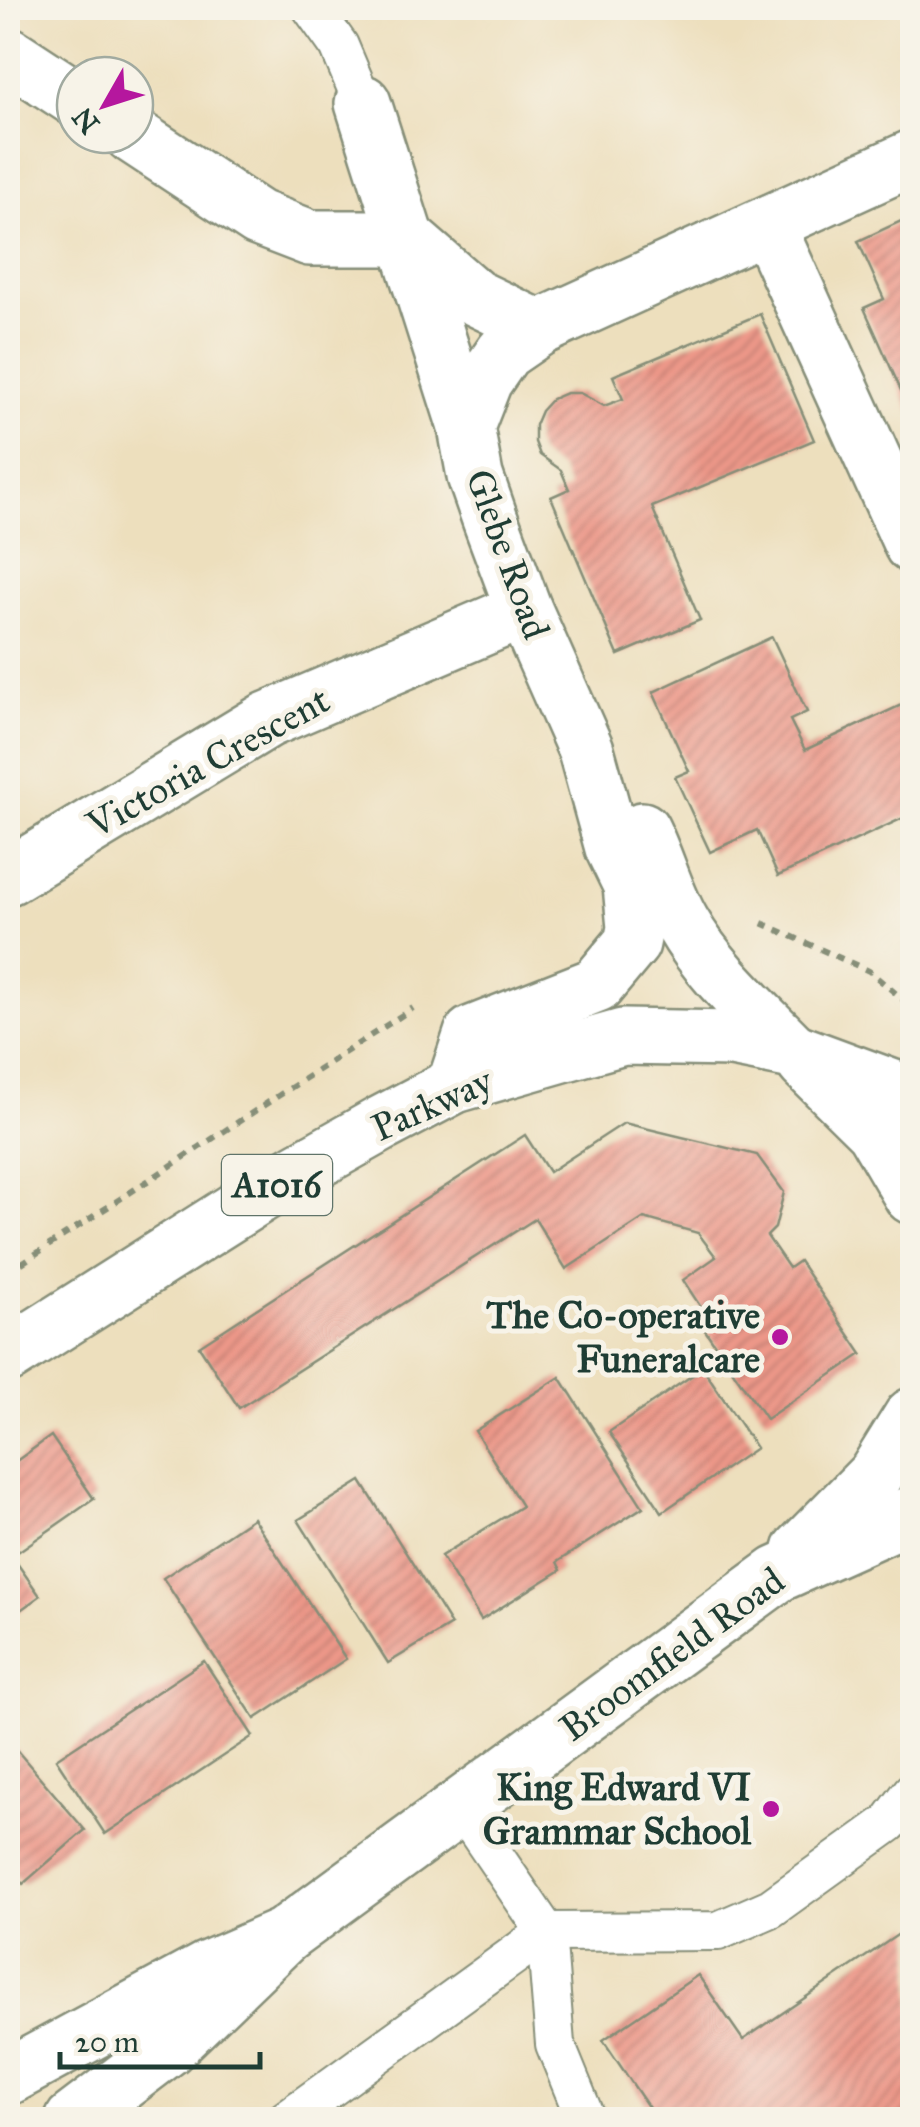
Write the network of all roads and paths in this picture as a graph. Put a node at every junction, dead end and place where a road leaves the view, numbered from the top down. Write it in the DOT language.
graph roads {
  1 [pos="312,8"];
  2 [pos="8,54"];
  3 [pos="55,85"];
  4 [pos="364,103"];
  5 [pos="155,150"];
  6 [pos="912,158"];
  7 [pos="767,226"];
  8 [pos="406,238"];
  9 [pos="539,328"];
  10 [pos="466,427"];
  11 [pos="912,544"];
  12 [pos="524,610"];
  13 [pos="586,750"];
  14 [pos="8,877"];
  15 [pos="756,920"];
  16 [pos="415,1007"];
  17 [pos="912,1007"];
  18 [pos="793,1051"];
  19 [pos="455,1086"];
  20 [pos="912,1096"];
  21 [pos="912,1196"];
  22 [pos="8,1272"];
  23 [pos="8,1355"];
  24 [pos="912,1416"];
  25 [pos="912,1514"];
  26 [pos="778,1574"];
  27 [pos="912,1792"];
  28 [pos="460,1806"];
  29 [pos="546,1932"];
  30 [pos="284,1936"];
  31 [pos="8,2077"];
  32 [pos="74,2120"];
  33 [pos="286,2120"];
  34 [pos="586,2120"];
  1 -- 4 [label="lane"];
  2 -- 3 [label="street"];
  4 -- 8 [label="street"];
  5 -- 8 [label="street"];
  6 -- 7 [label="street, Glebe Road"];
  7 -- 9 [label="street, Glebe Road"];
  7 -- 11 [label="street"];
  8 -- 9 [label="street"];
  8 -- 10 [label="street"];
  9 -- 10 [label="street, Glebe Road"];
  10 -- 12 [label="street, Glebe Road"];
  12 -- 13 [label="street, Glebe Road"];
  12 -- 14 [label="street, Victoria Crescent"];
  13 -- 18 [label="street, Glebe Road"];
  13 -- 19 [label="street, Glebe Road"];
  15 -- 17 [label="path"];
  16 -- 22 [label="path"];
  18 -- 19 [label="street, Parkway / A1016"];
  18 -- 20 [label="street, Parkway / A1016"];
  18 -- 21 [label="street"];
  19 -- 23 [label="street, Parkway / A1016"];
  24 -- 26 [label="street"];
  25 -- 26 [label="street, Broomfield Road"];
  26 -- 28 [label="street, Broomfield Road"];
  27 -- 29 [label="lane"];
  28 -- 29 [label="lane"];
  28 -- 30 [label="street, Broomfield Road"];
  29 -- 33 [label="lane"];
  29 -- 34 [label="lane"];
  30 -- 31 [label="street"];
  30 -- 32 [label="street, Broomfield Road"];
}
